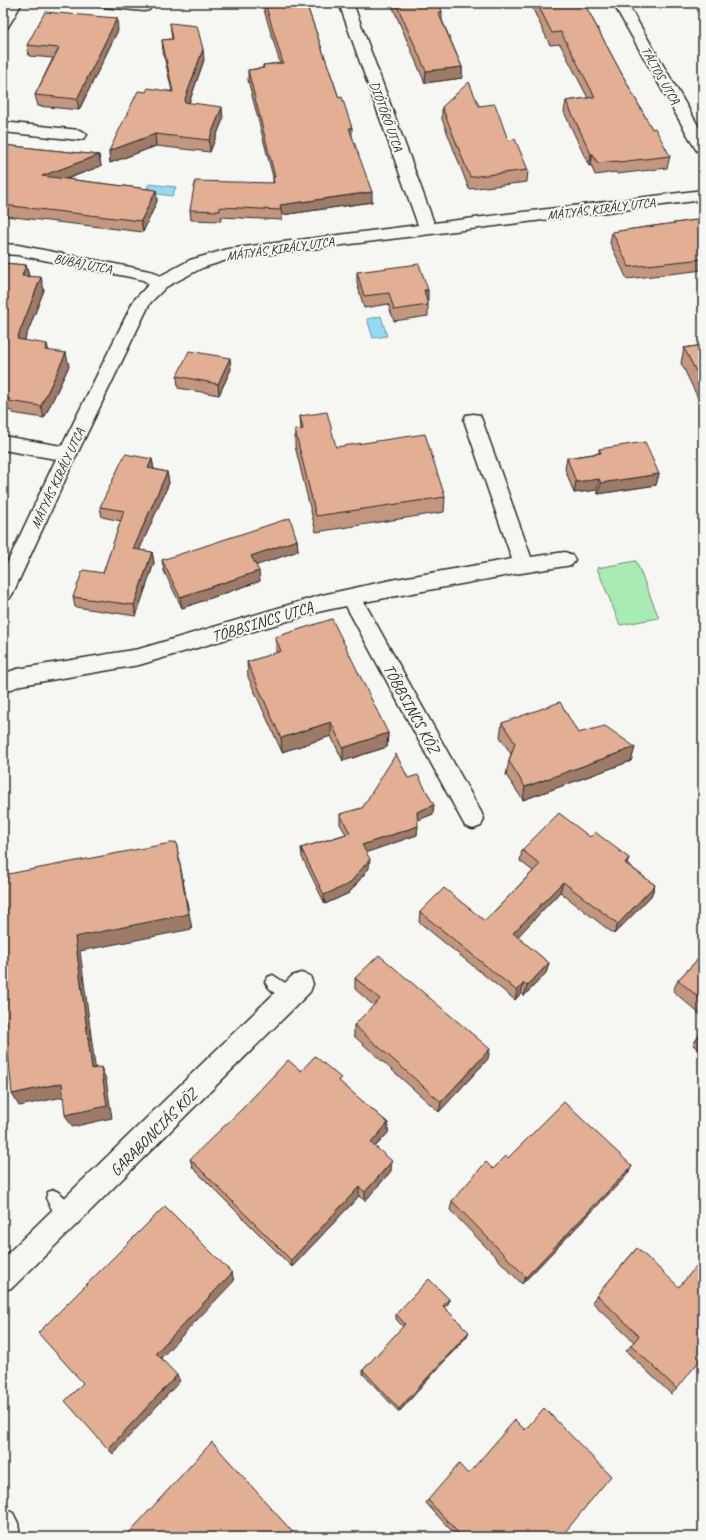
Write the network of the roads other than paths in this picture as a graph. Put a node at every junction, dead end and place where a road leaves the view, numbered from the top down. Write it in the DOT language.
graph roads {
  1 [pos="16,3"];
  2 [pos="103,3"];
  3 [pos="346,3"];
  4 [pos="620,3"];
  5 [pos="144,7"];
  6 [pos="3,24"];
  7 [pos="3,127"];
  8 [pos="78,135"];
  9 [pos="703,148"];
  10 [pos="703,195"];
  11 [pos="428,229"];
  12 [pos="3,249"];
  13 [pos="160,283"];
  14 [pos="473,420"];
  15 [pos="3,443"];
  16 [pos="68,454"];
  17 [pos="565,560"];
  18 [pos="524,565"];
  19 [pos="3,593"];
  20 [pos="351,597"];
  21 [pos="3,684"];
  22 [pos="473,819"];
  23 [pos="288,987"];
  24 [pos="3,1277"];
  25 [pos="3,1523"];
  26 [pos="4,1537"];
  1 -- 6 [label="street"];
  2 -- 5 [label="street"];
  3 -- 11 [label="street, DIÓTÖRŐ UTCA"];
  4 -- 9 [label="street, TÁLTOS UTCA"];
  7 -- 8 [label="street"];
  10 -- 11 [label="street, MÁTYÁS KIRÁLY UTCA"];
  11 -- 13 [label="street, MÁTYÁS KIRÁLY UTCA"];
  12 -- 13 [label="street, BŰBÁJ UTCA"];
  13 -- 16 [label="street, MÁTYÁS KIRÁLY UTCA"];
  14 -- 18 [label="street"];
  15 -- 16 [label="street"];
  16 -- 19 [label="street, MÁTYÁS KIRÁLY UTCA"];
  17 -- 18 [label="street, TÖBBSINCS UTCA"];
  18 -- 20 [label="street, TÖBBSINCS UTCA"];
  20 -- 21 [label="street, TÖBBSINCS UTCA"];
  20 -- 22 [label="street, TÖBBSINCS KÖZ"];
  23 -- 24 [label="street, GARABONCIÁS KÖZ"];
  25 -- 26 [label="street"];
}
